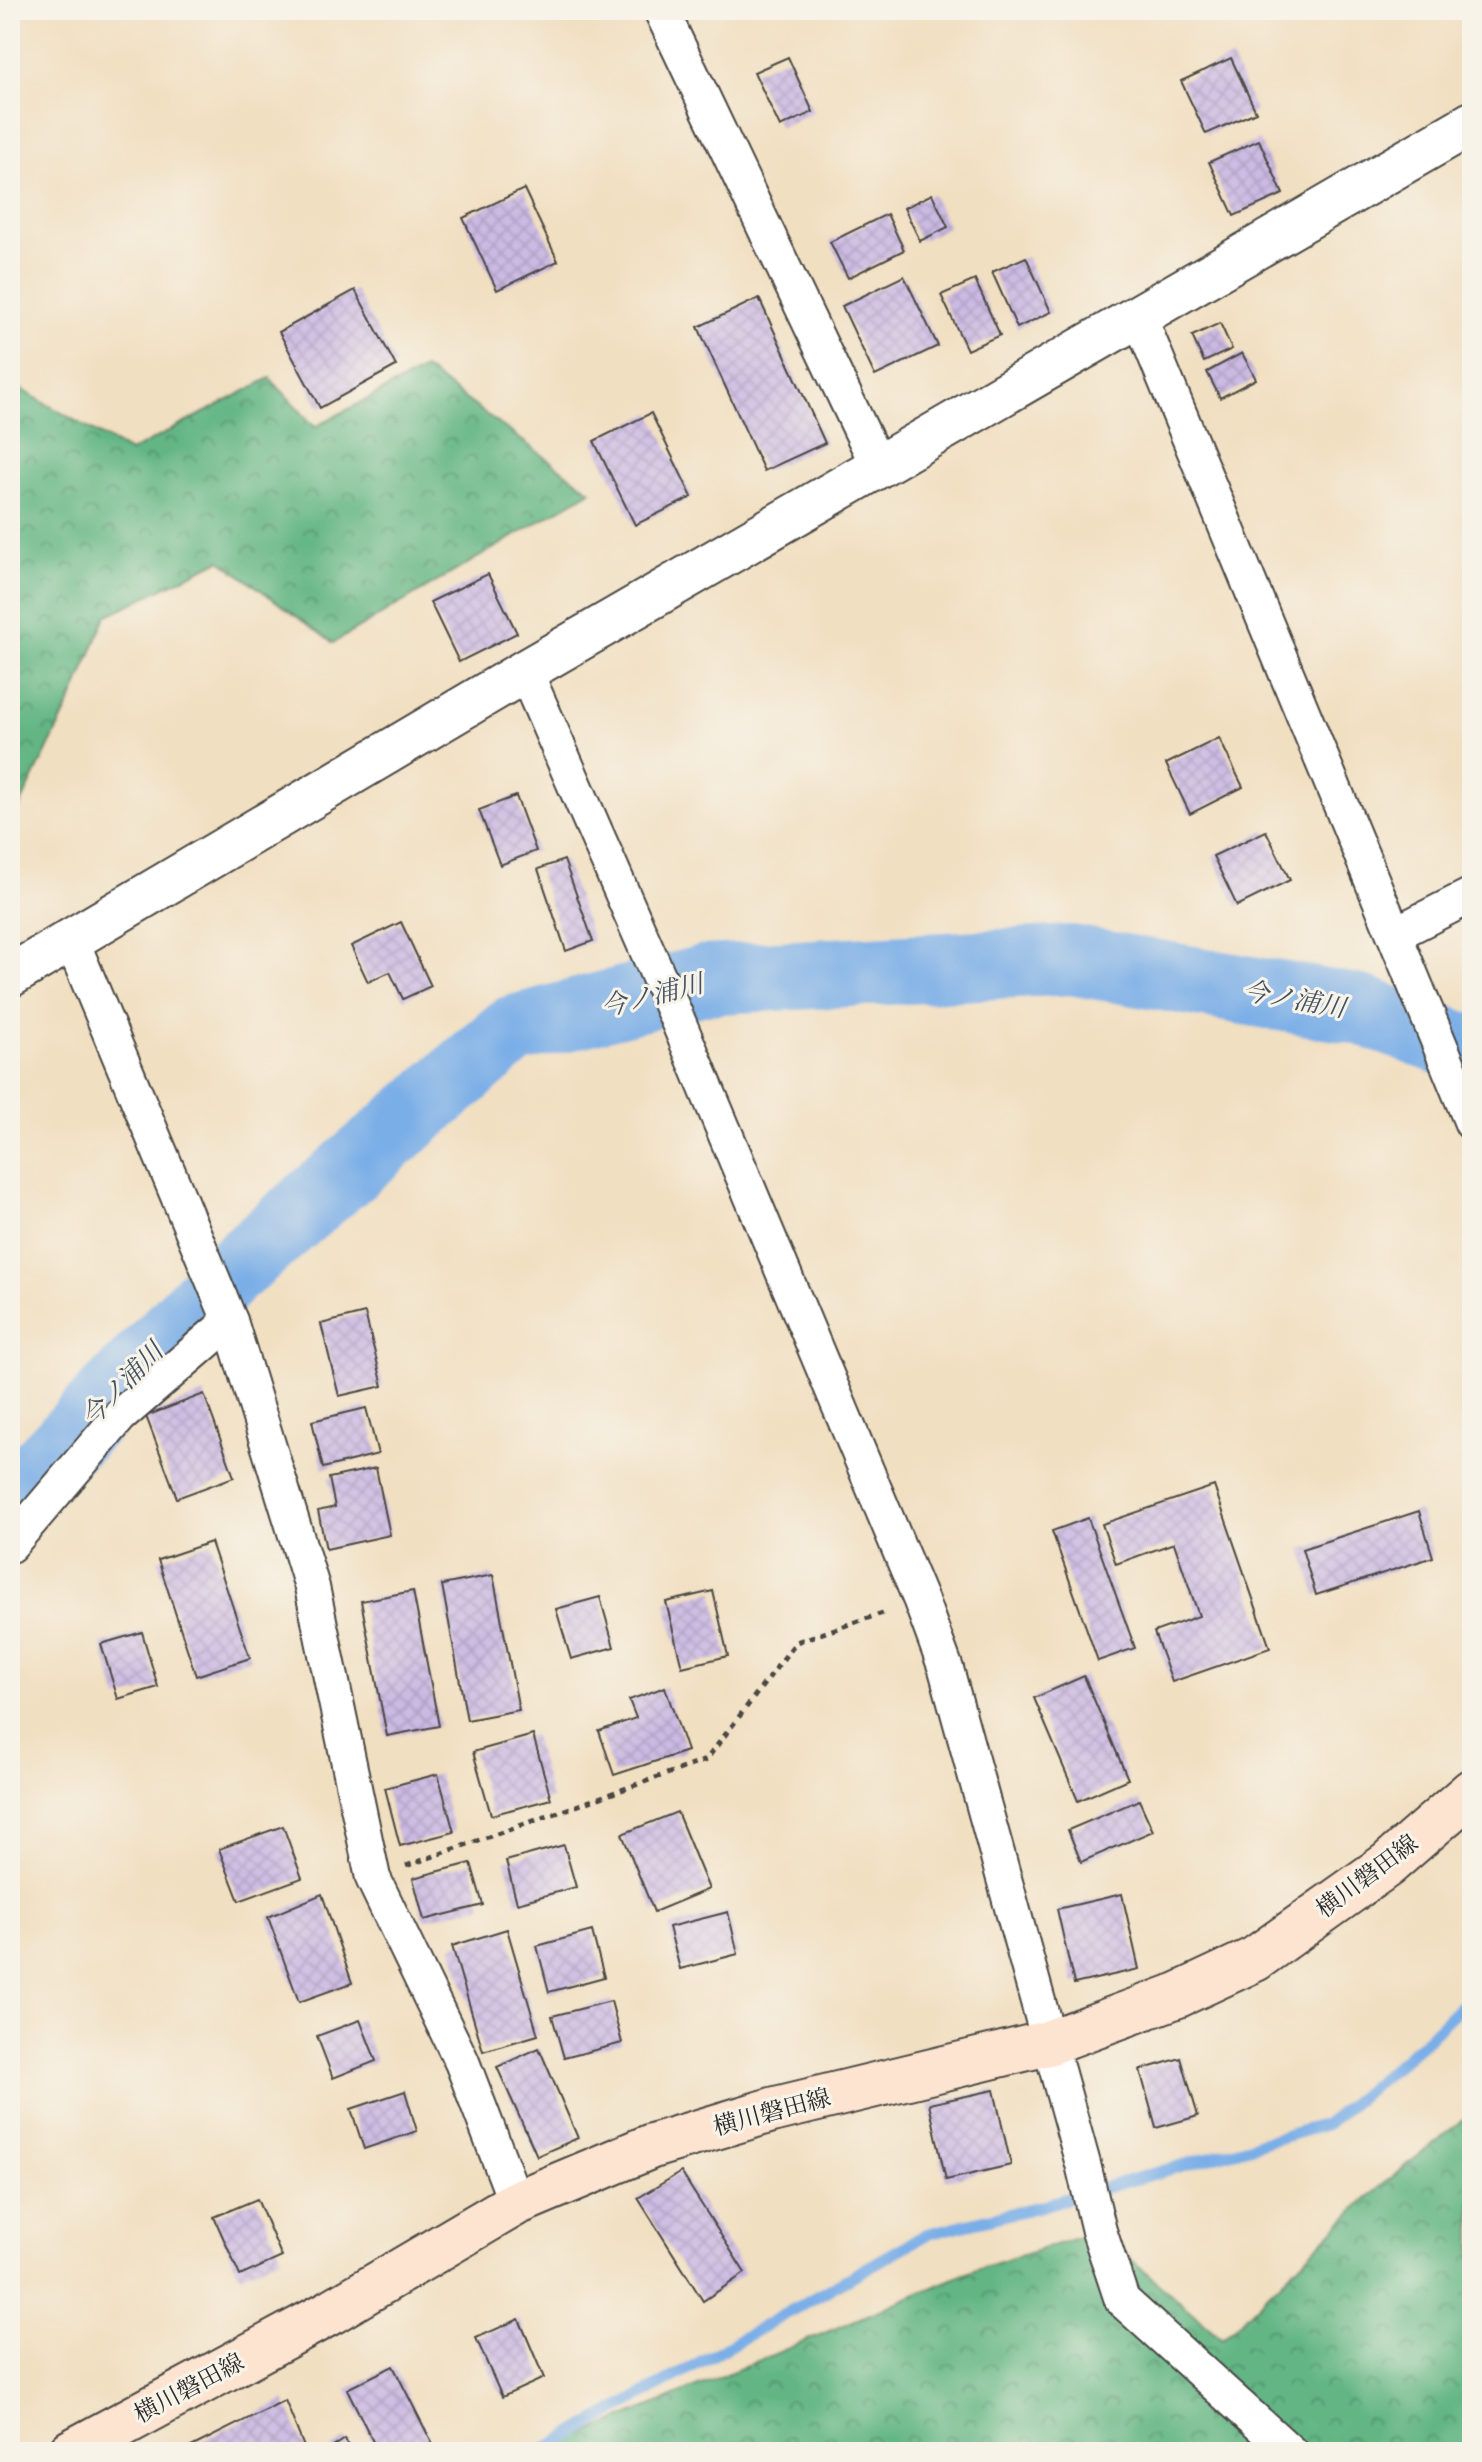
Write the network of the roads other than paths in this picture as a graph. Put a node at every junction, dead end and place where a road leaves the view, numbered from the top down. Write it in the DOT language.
graph roads {
  1 [pos="661,10"];
  2 [pos="1472,123"];
  3 [pos="1139,316"];
  4 [pos="878,466"];
  5 [pos="525,671"];
  6 [pos="1472,895"];
  7 [pos="1395,934"];
  8 [pos="71,939"];
  9 [pos="10,976"];
  10 [pos="1472,1123"];
  11 [pos="230,1321"];
  12 [pos="10,1545"];
  13 [pos="1472,1791"];
  14 [pos="1048,2043"];
  15 [pos="516,2203"];
  16 [pos="71,2452"];
  17 [pos="1290,2452"];
  1 -- 4 [label="street"];
  2 -- 3 [label="street"];
  3 -- 4 [label="street"];
  3 -- 7 [label="street"];
  4 -- 5 [label="street"];
  5 -- 8 [label="street"];
  5 -- 14 [label="street"];
  6 -- 7 [label="street"];
  7 -- 10 [label="street"];
  8 -- 9 [label="street"];
  8 -- 11 [label="street"];
  11 -- 12 [label="street"];
  11 -- 15 [label="street"];
  13 -- 14 [label="main road, 横川磐田線"];
  14 -- 15 [label="main road, 横川磐田線"];
  14 -- 17 [label="street"];
  15 -- 16 [label="main road, 横川磐田線"];
}
